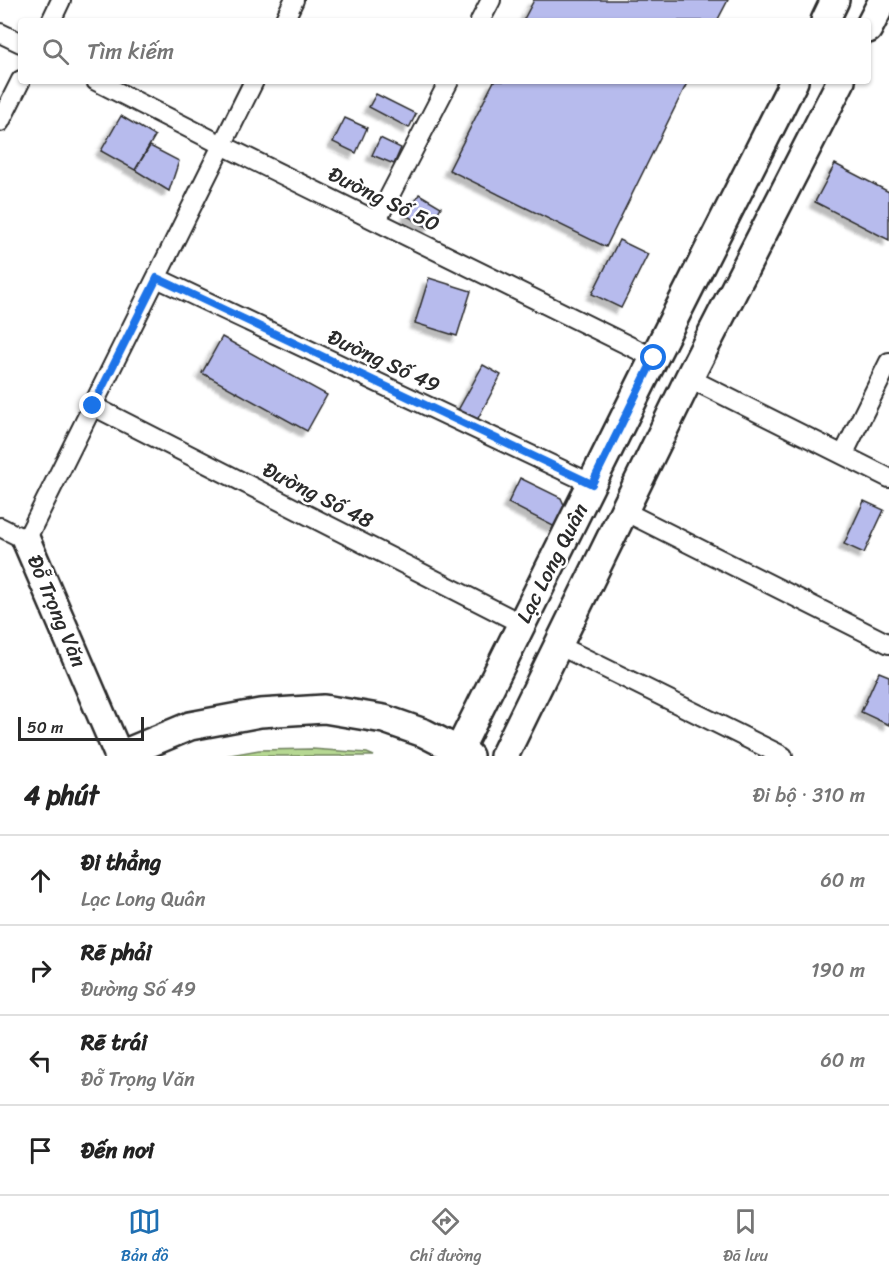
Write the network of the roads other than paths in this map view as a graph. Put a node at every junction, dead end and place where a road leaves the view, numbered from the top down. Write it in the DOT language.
graph roads {
  1 [pos="61,0"];
  2 [pos="294,0"];
  3 [pos="491,0"];
  4 [pos="835,0"];
  5 [pos="886,0"];
  6 [pos="52,18"];
  7 [pos="285,18"];
  8 [pos="482,18"];
  9 [pos="826,18"];
  10 [pos="871,24"];
  11 [pos="0,33"];
  12 [pos="18,42"];
  13 [pos="19,84"];
  14 [pos="102,84"];
  15 [pos="253,84"];
  16 [pos="447,84"];
  17 [pos="792,84"];
  18 [pos="840,84"];
  19 [pos="0,122"];
  20 [pos="222,146"];
  21 [pos="754,161"];
  22 [pos="792,178"];
  23 [pos="377,220"];
  24 [pos="157,278"];
  25 [pos="654,358"];
  26 [pos="889,362"];
  27 [pos="689,378"];
  28 [pos="93,406"];
  29 [pos="843,455"];
  30 [pos="889,478"];
  31 [pos="592,484"];
  32 [pos="624,511"];
  33 [pos="0,527"];
  34 [pos="27,540"];
  35 [pos="522,624"];
  36 [pos="889,644"];
  37 [pos="558,645"];
  38 [pos="461,754"];
  39 [pos="118,756"];
  40 [pos="504,756"];
  41 [pos="783,756"];
  1 -- 6 [label="street"];
  2 -- 7 [label="street"];
  3 -- 8 [label="street"];
  4 -- 9 [label="main road"];
  5 -- 10 [label="main road"];
  11 -- 12 [label="street"];
  13 -- 19 [label="street"];
  14 -- 20 [label="street, Đường Số 50"];
  15 -- 20 [label="street, Đỗ Trọng Văn"];
  16 -- 23 [label="street"];
  17 -- 21 [label="main road, Lạc Long Quân"];
  18 -- 22 [label="main road, Lạc Long Quân"];
  20 -- 23 [label="street, Đường Số 50"];
  20 -- 24 [label="street, Đỗ Trọng Văn"];
  21 -- 22 [label="main road"];
  21 -- 25 [label="main road, Lạc Long Quân"];
  22 -- 27 [label="main road, Lạc Long Quân"];
  23 -- 25 [label="street, Đường Số 50"];
  24 -- 28 [label="street, Đỗ Trọng Văn"];
  24 -- 31 [label="street, Đường Số 49"];
  25 -- 27 [label="main road"];
  25 -- 31 [label="main road, Lạc Long Quân"];
  26 -- 29 [label="street"];
  27 -- 29 [label="street"];
  27 -- 32 [label="main road, Lạc Long Quân"];
  28 -- 34 [label="street, Đỗ Trọng Văn"];
  28 -- 35 [label="street, Đường Số 48"];
  29 -- 30 [label="street"];
  31 -- 35 [label="main road, Lạc Long Quân"];
  32 -- 36 [label="street"];
  32 -- 37 [label="main road, Lạc Long Quân"];
  33 -- 34 [label="street"];
  34 -- 39 [label="main road, Đỗ Trọng Văn"];
  35 -- 38 [label="main road, Lạc Long Quân"];
  37 -- 40 [label="main road, Lạc Long Quân"];
  37 -- 41 [label="street"];
  38 -- 39 [label="main road, Đỗ Trọng Văn"];
}
